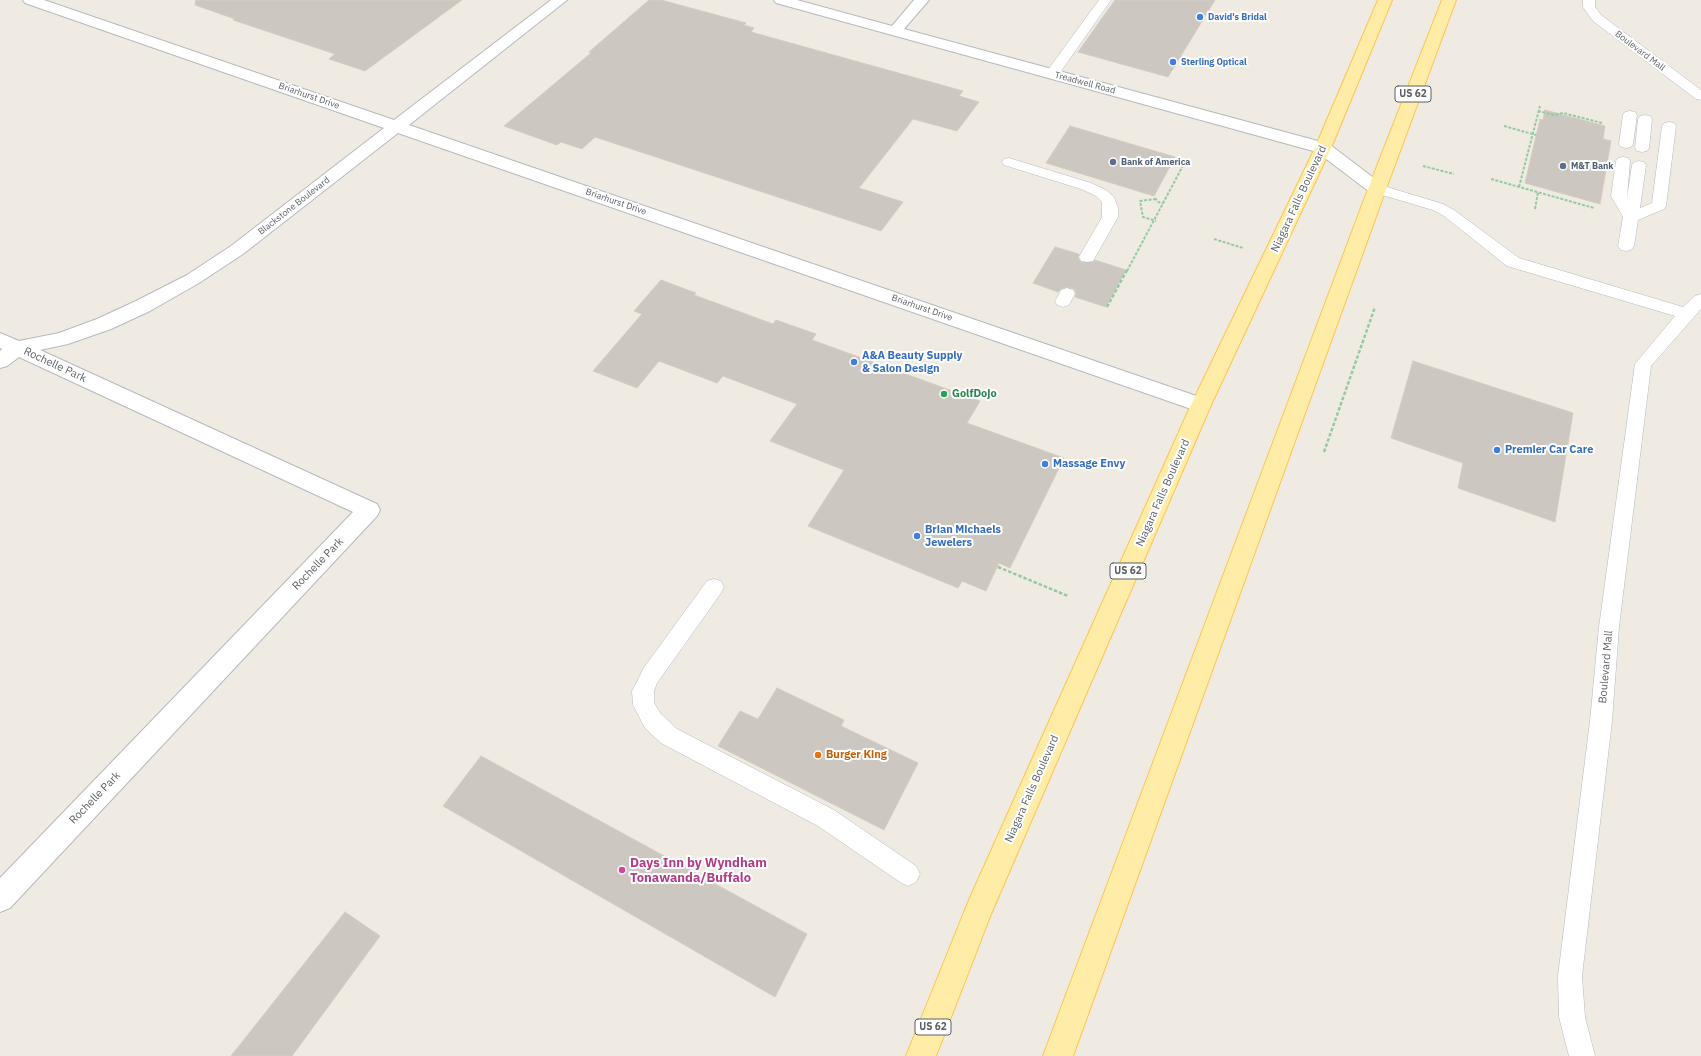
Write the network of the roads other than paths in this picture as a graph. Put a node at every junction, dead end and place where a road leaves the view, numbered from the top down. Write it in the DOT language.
graph roads {
  1 [pos="30,0"];
  2 [pos="560,0"];
  3 [pos="781,0"];
  4 [pos="922,0"];
  5 [pos="1105,0"];
  6 [pos="1385,0"];
  7 [pos="1449,0"];
  8 [pos="1589,0"];
  9 [pos="895,31"];
  10 [pos="1052,74"];
  11 [pos="1701,96"];
  12 [pos="1630,115"];
  13 [pos="1645,119"];
  14 [pos="396,126"];
  15 [pos="1669,126"];
  16 [pos="1626,144"];
  17 [pos="1323,148"];
  18 [pos="1642,148"];
  19 [pos="1623,161"];
  20 [pos="1009,162"];
  21 [pos="1639,165"];
  22 [pos="1377,188"];
  23 [pos="1631,217"];
  24 [pos="1626,246"];
  25 [pos="1087,257"];
  26 [pos="1693,307"];
  27 [pos="6,349"];
  28 [pos="1201,405"];
  29 [pos="714,587"];
  30 [pos="908,874"];
  31 [pos="0,898"];
  32 [pos="922,1056"];
  33 [pos="1058,1056"];
  34 [pos="1582,1056"];
  1 -- 14 [label="street, Briarhurst Drive"];
  2 -- 14 [label="street, Blackstone Boulevard"];
  3 -- 9 [label="street, Treadwell Road"];
  4 -- 9 [label="street"];
  5 -- 10 [label="lane"];
  6 -- 17 [label="main road, Niagara Falls Boulevard / US 62"];
  7 -- 22 [label="main road, US 62"];
  8 -- 11 [label="lane, Boulevard Mall"];
  9 -- 10 [label="street, Treadwell Road"];
  10 -- 17 [label="street, Treadwell Road"];
  12 -- 16 [label="lane"];
  13 -- 18 [label="lane"];
  14 -- 27 [label="street, Blackstone Boulevard"];
  14 -- 28 [label="street, Briarhurst Drive"];
  15 -- 23 [label="lane"];
  17 -- 22 [label="street, Treadwell Road"];
  17 -- 28 [label="main road, Niagara Falls Boulevard / US 62"];
  19 -- 23 [label="lane"];
  20 -- 25 [label="lane"];
  21 -- 23 [label="lane"];
  22 -- 26 [label="lane"];
  22 -- 33 [label="main road, US 62"];
  23 -- 24 [label="lane"];
  26 -- 34 [label="lane, Boulevard Mall"];
  27 -- 31 [label="street, Rochelle Park"];
  28 -- 32 [label="main road, Niagara Falls Boulevard / US 62"];
  29 -- 30 [label="lane"];
}
